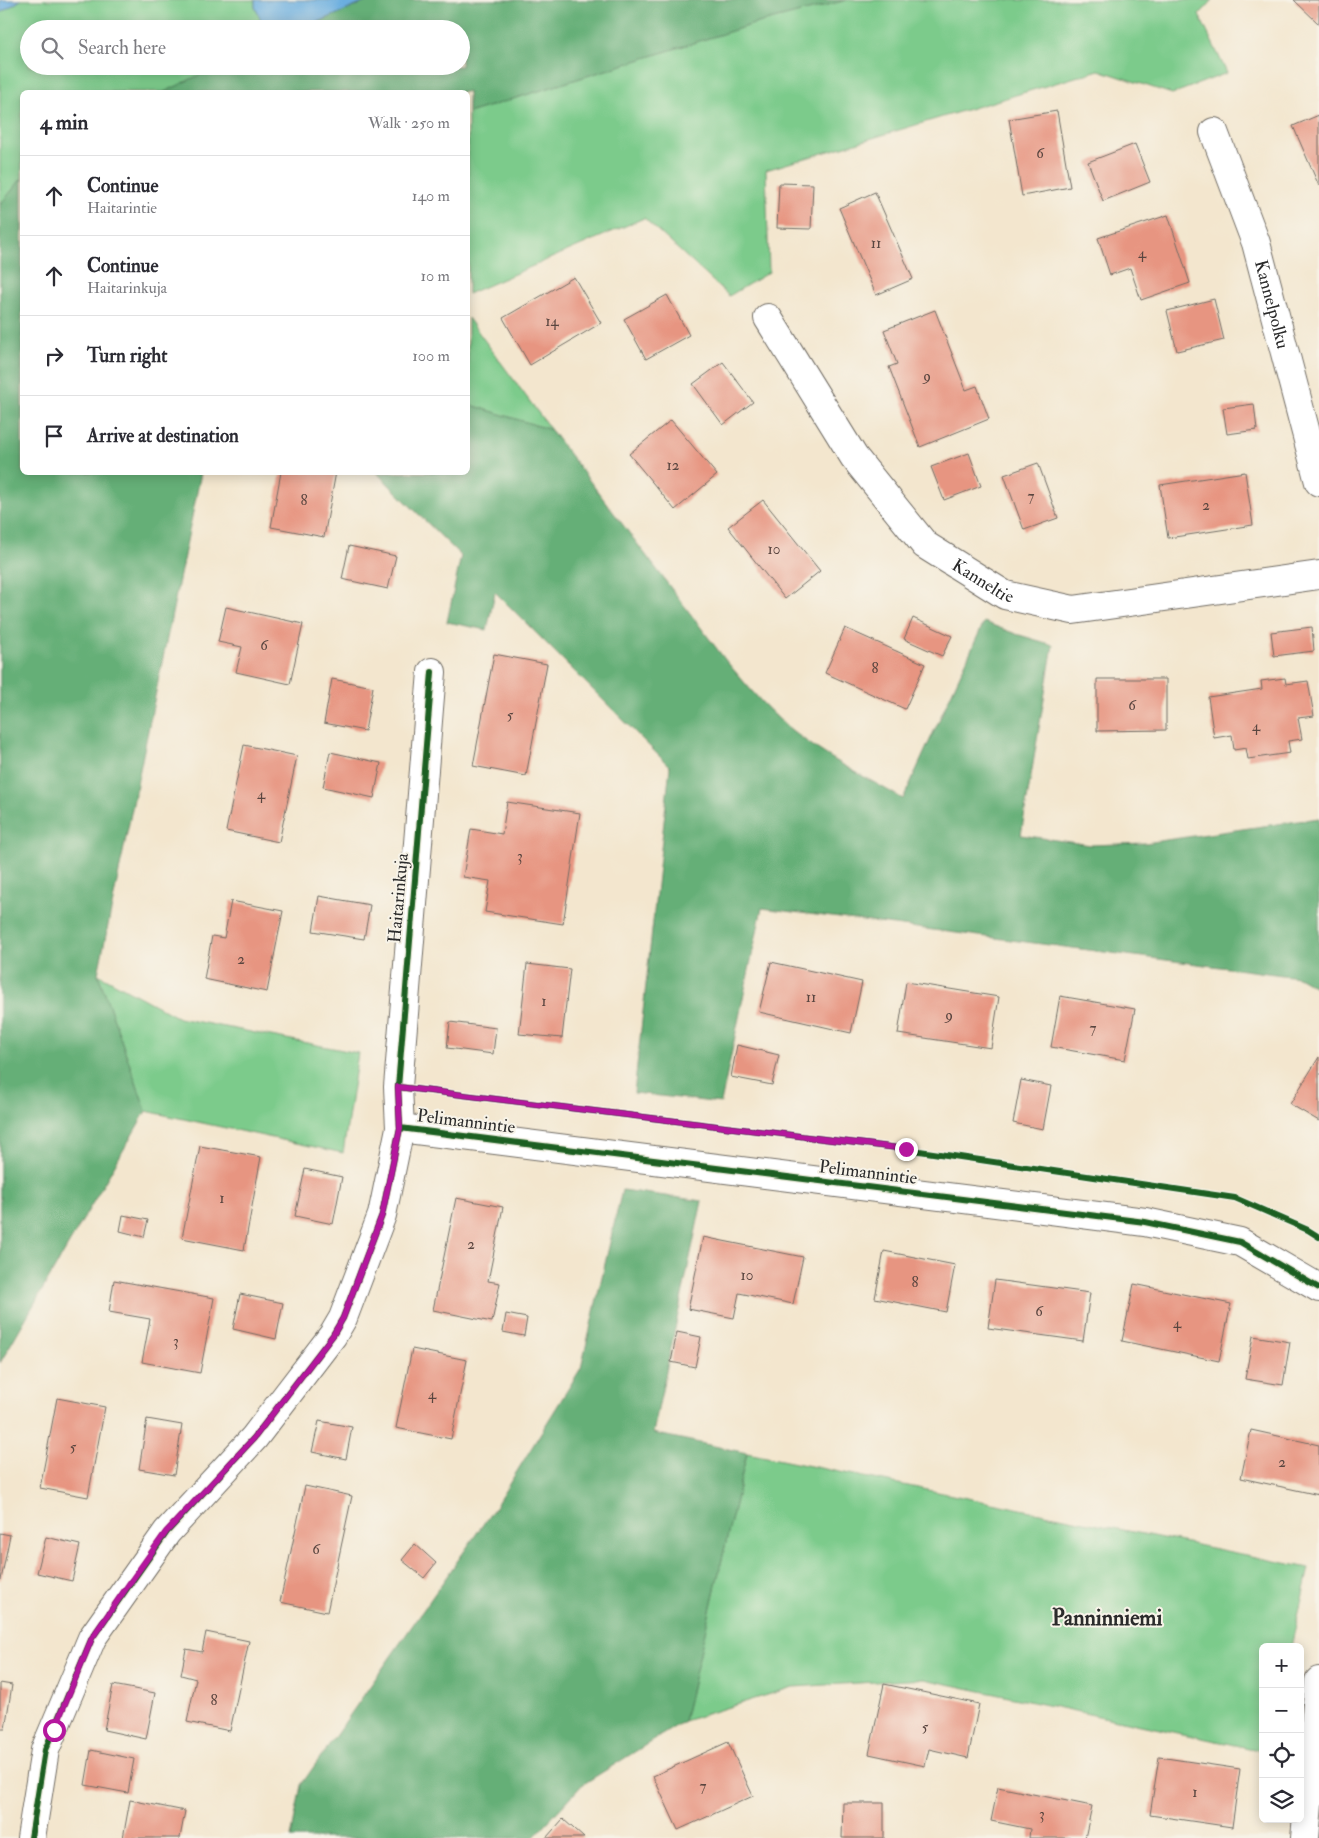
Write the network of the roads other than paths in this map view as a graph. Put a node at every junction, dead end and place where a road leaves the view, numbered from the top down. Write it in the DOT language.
graph roads {
  1 [pos="1214,132"];
  2 [pos="768,318"];
  3 [pos="1319,482"];
  4 [pos="1319,575"];
  5 [pos="432,672"];
  6 [pos="400,1128"];
  7 [pos="1319,1288"];
  8 [pos="1319,1681"];
  9 [pos="31,1838"];
  10 [pos="1304,1838"];
  1 -- 3 [label="street, Kannelpolku"];
  2 -- 4 [label="street, Kanneltie"];
  5 -- 6 [label="street, Haitarinkuja"];
  6 -- 7 [label="street, Pelimannintie"];
  6 -- 9 [label="street, Haitarinkuja"];
  8 -- 10 [label="street"];
}
